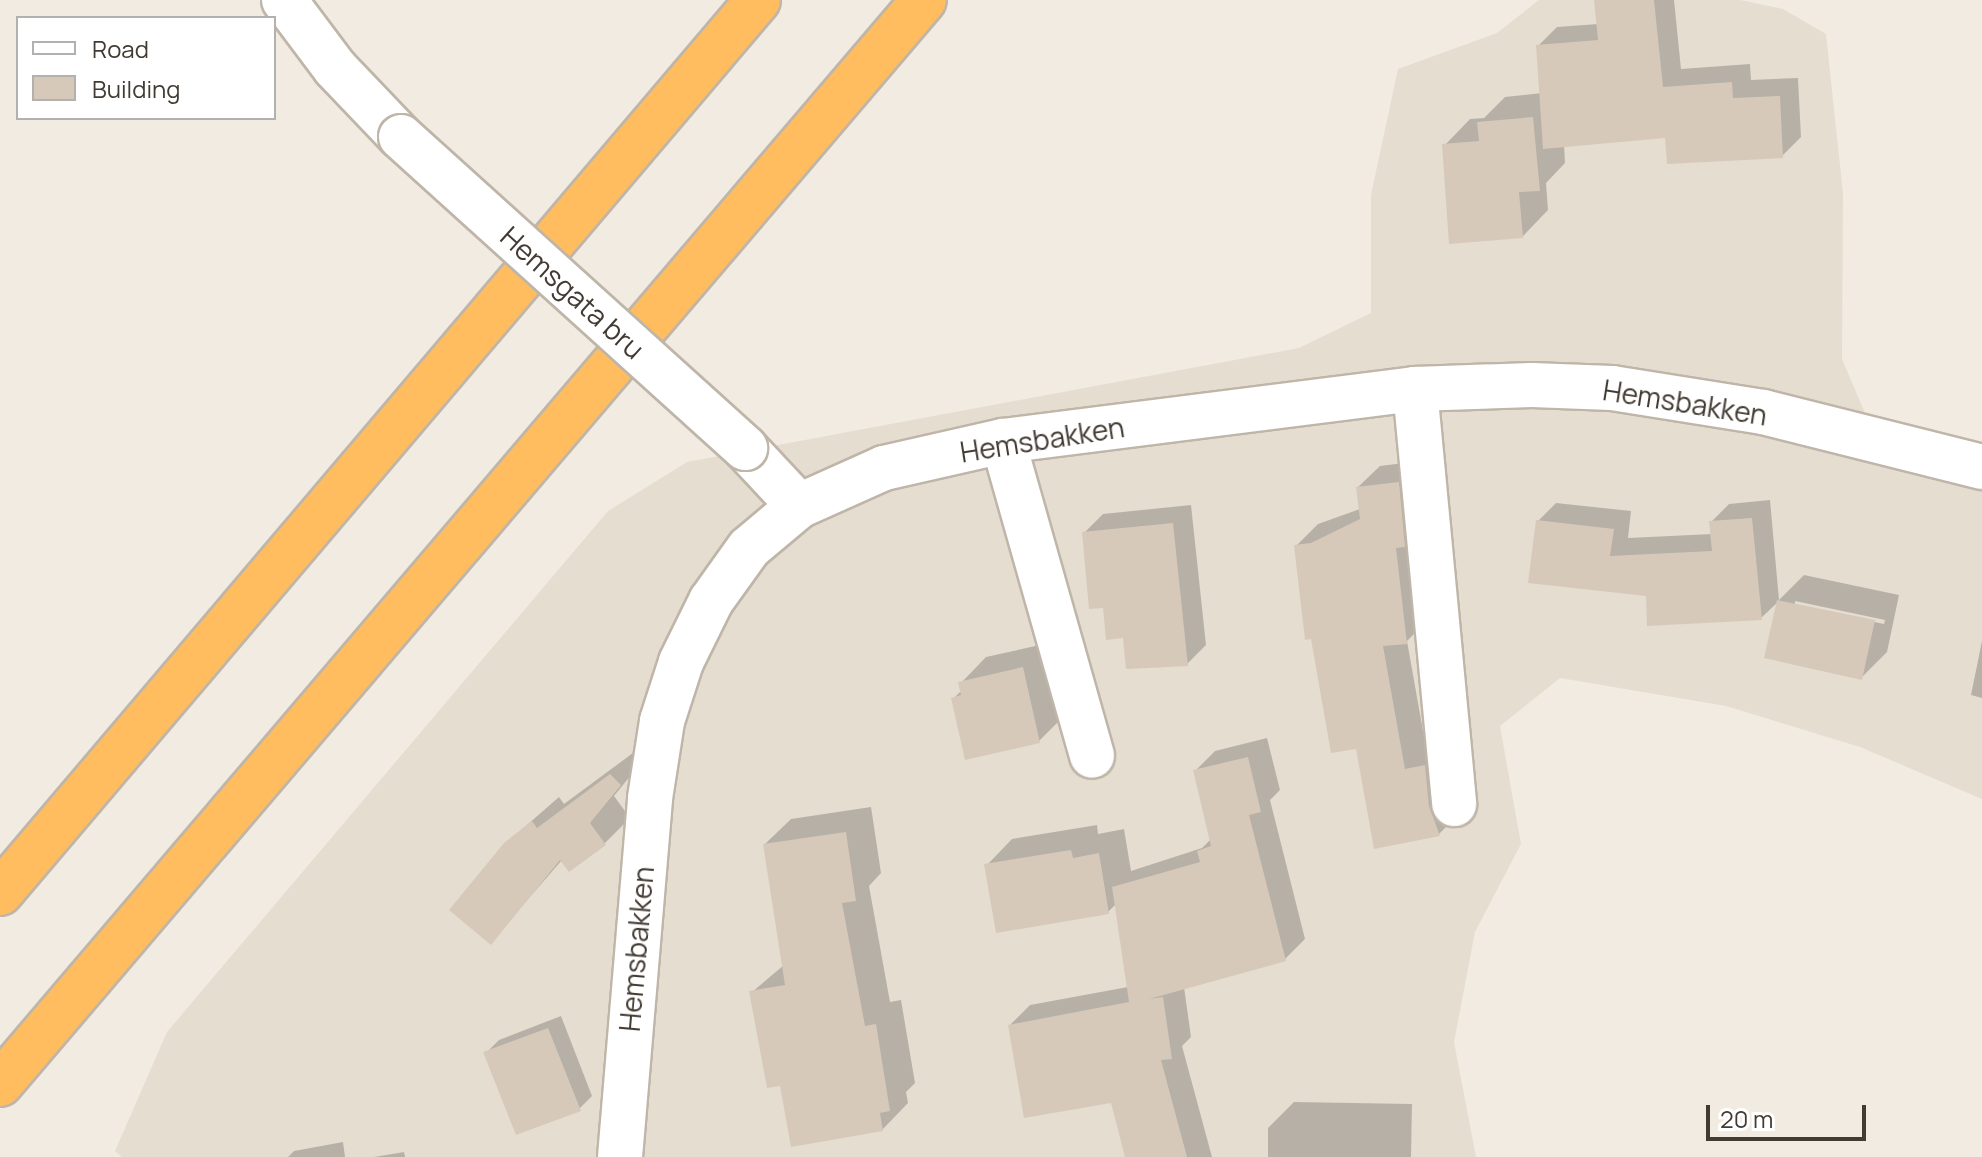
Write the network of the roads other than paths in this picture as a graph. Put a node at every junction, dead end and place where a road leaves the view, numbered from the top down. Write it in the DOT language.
graph roads {
  1 [pos="284,0"];
  2 [pos="758,0"];
  3 [pos="924,0"];
  4 [pos="1415,389"];
  5 [pos="1003,441"];
  6 [pos="1982,467"];
  7 [pos="799,506"];
  8 [pos="1092,756"];
  9 [pos="1454,804"];
  10 [pos="0,893"];
  11 [pos="0,1084"];
  12 [pos="620,1157"];
  1 -- 7 [label="street, Hemsgata bru, bridge"];
  2 -- 10 [label="highway"];
  3 -- 11 [label="highway"];
  4 -- 5 [label="street, Hemsbakken"];
  4 -- 6 [label="street, Hemsbakken"];
  4 -- 9 [label="street"];
  5 -- 7 [label="street, Hemsbakken"];
  5 -- 8 [label="street"];
  7 -- 12 [label="street, Hemsbakken"];
}
